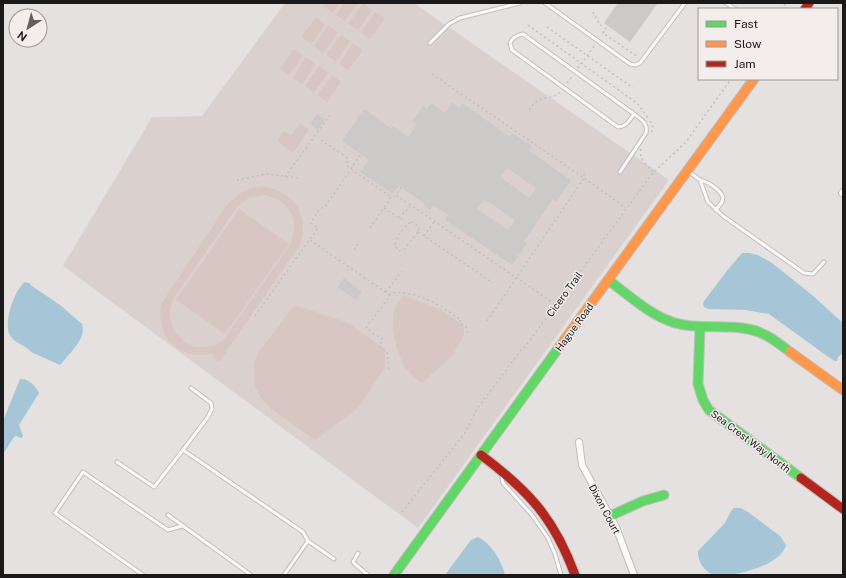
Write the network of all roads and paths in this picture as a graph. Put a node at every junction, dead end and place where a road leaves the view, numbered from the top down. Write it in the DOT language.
graph roads {
  1 [pos="520,3"];
  2 [pos="545,3"];
  3 [pos="685,3"];
  4 [pos="593,12"];
  5 [pos="547,27"];
  6 [pos="430,43"];
  7 [pos="595,45"];
  8 [pos="588,55"];
  9 [pos="642,60"];
  10 [pos="578,68"];
  11 [pos="432,74"];
  12 [pos="573,75"];
  13 [pos="730,80"];
  14 [pos="753,80"];
  15 [pos="567,84"];
  16 [pos="633,88"];
  17 [pos="561,91"];
  18 [pos="529,110"];
  19 [pos="634,114"];
  20 [pos="330,115"];
  21 [pos="321,140"];
  22 [pos="361,154"];
  23 [pos="352,169"];
  24 [pos="584,170"];
  25 [pos="688,170"];
  26 [pos="620,172"];
  27 [pos="286,177"];
  28 [pos="298,178"];
  29 [pos="584,178"];
  30 [pos="237,180"];
  31 [pos="700,180"];
  32 [pos="401,187"];
  33 [pos="396,196"];
  34 [pos="391,197"];
  35 [pos="411,206"];
  36 [pos="384,208"];
  37 [pos="626,208"];
  38 [pos="716,210"];
  39 [pos="399,218"];
  40 [pos="404,221"];
  41 [pos="434,222"];
  42 [pos="370,228"];
  43 [pos="418,232"];
  44 [pos="424,236"];
  45 [pos="309,240"];
  46 [pos="360,241"];
  47 [pos="354,250"];
  48 [pos="824,262"];
  49 [pos="402,271"];
  50 [pos="516,278"];
  51 [pos="608,280"];
  52 [pos="492,282"];
  53 [pos="386,292"];
  54 [pos="390,296"];
  55 [pos="556,305"];
  56 [pos="255,316"];
  57 [pos="487,320"];
  58 [pos="700,327"];
  59 [pos="468,335"];
  60 [pos="389,369"];
  61 [pos="191,388"];
  62 [pos="843,390"];
  63 [pos="579,442"];
  64 [pos="183,450"];
  65 [pos="481,455"];
  66 [pos="118,462"];
  67 [pos="503,472"];
  68 [pos="664,496"];
  69 [pos="843,509"];
  70 [pos="402,512"];
  71 [pos="168,515"];
  72 [pos="610,516"];
  73 [pos="182,526"];
  74 [pos="308,541"];
  75 [pos="358,553"];
  76 [pos="334,559"];
  77 [pos="143,575"];
  78 [pos="251,575"];
  79 [pos="284,575"];
  80 [pos="368,575"];
  81 [pos="394,575"];
  82 [pos="561,575"];
  83 [pos="575,575"];
  84 [pos="634,575"];
  1 -- 6 [label="lane"];
  2 -- 9 [label="lane"];
  3 -- 9 [label="lane"];
  4 -- 9 [label="path"];
  5 -- 8 [label="path"];
  7 -- 8 [label="path"];
  8 -- 10 [label="path"];
  8 -- 16 [label="path"];
  11 -- 29 [label="path"];
  12 -- 15 [label="path"];
  13 -- 37 [label="path, Cicero Trail"];
  14 -- 25 [label="street, Hague Road"];
  17 -- 18 [label="path"];
  19 -- 19 [label="lane"];
  19 -- 26 [label="lane"];
  20 -- 27 [label="path"];
  21 -- 23 [label="path"];
  22 -- 23 [label="path"];
  23 -- 34 [label="path"];
  23 -- 45 [label="path"];
  24 -- 29 [label="path"];
  25 -- 31 [label="lane"];
  25 -- 51 [label="street, Hague Road"];
  27 -- 28 [label="path"];
  27 -- 30 [label="path"];
  29 -- 37 [label="path"];
  29 -- 50 [label="path"];
  31 -- 38 [label="lane"];
  31 -- 38 [label="lane"];
  32 -- 33 [label="path"];
  33 -- 34 [label="path"];
  33 -- 35 [label="path"];
  34 -- 36 [label="path"];
  35 -- 39 [label="path"];
  35 -- 41 [label="path"];
  36 -- 39 [label="path"];
  36 -- 42 [label="path"];
  37 -- 55 [label="path, Cicero Trail"];
  38 -- 48 [label="lane"];
  39 -- 40 [label="path"];
  41 -- 44 [label="path"];
  41 -- 50 [label="path"];
  43 -- 43 [label="path"];
  43 -- 44 [label="path"];
  44 -- 52 [label="path"];
  45 -- 53 [label="path"];
  45 -- 56 [label="path"];
  46 -- 47 [label="path"];
  49 -- 53 [label="path"];
  50 -- 55 [label="path"];
  50 -- 57 [label="path"];
  51 -- 58 [label="street"];
  51 -- 65 [label="street, Hague Road"];
  53 -- 54 [label="path"];
  54 -- 59 [label="path"];
  54 -- 60 [label="path"];
  55 -- 70 [label="path, Cicero Trail"];
  58 -- 62 [label="street"];
  58 -- 69 [label="street, Sea Crest Way North"];
  61 -- 64 [label="lane"];
  63 -- 72 [label="street, Dixon Court"];
  64 -- 66 [label="lane"];
  64 -- 74 [label="lane"];
  65 -- 67 [label="street"];
  65 -- 81 [label="street, Hague Road"];
  67 -- 82 [label="lane"];
  67 -- 83 [label="street"];
  68 -- 72 [label="street"];
  71 -- 73 [label="lane"];
  72 -- 84 [label="street, Dixon Court"];
  73 -- 77 [label="lane"];
  73 -- 78 [label="lane"];
  74 -- 76 [label="lane"];
  74 -- 79 [label="lane"];
  75 -- 80 [label="lane"];
}
